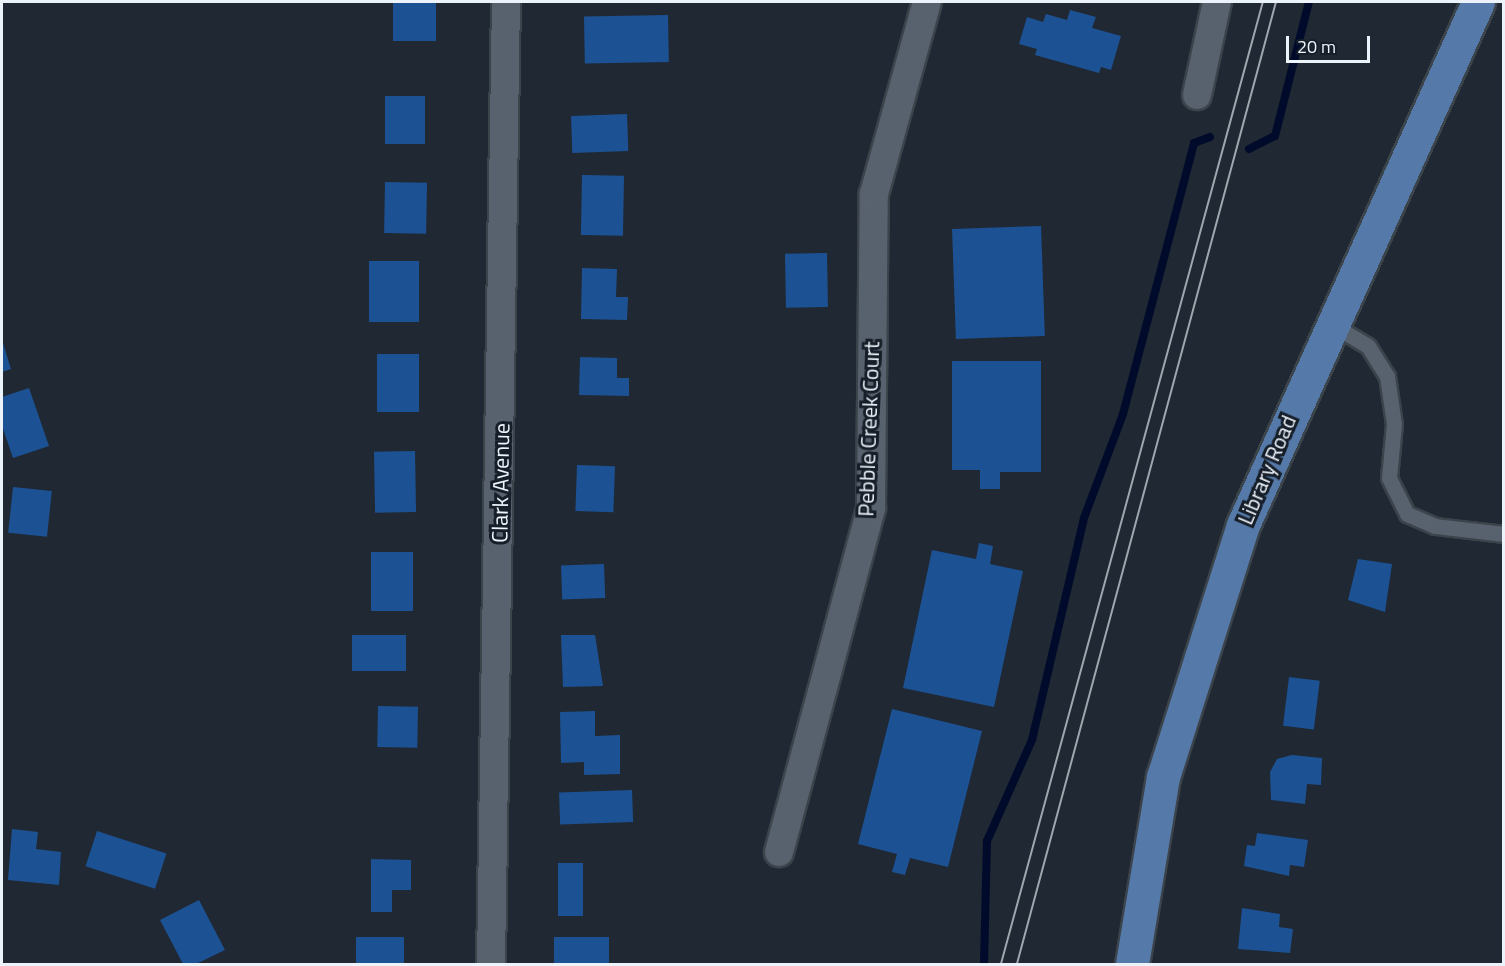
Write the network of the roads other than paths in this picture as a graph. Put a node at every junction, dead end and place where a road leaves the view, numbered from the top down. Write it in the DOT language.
graph roads {
  1 [pos="506,2"];
  2 [pos="927,2"];
  3 [pos="1217,2"];
  4 [pos="1478,2"];
  5 [pos="1197,95"];
  6 [pos="1331,324"];
  7 [pos="1503,534"];
  8 [pos="778,852"];
  9 [pos="491,964"];
  10 [pos="1132,964"];
  1 -- 9 [label="street, Clark Avenue"];
  2 -- 8 [label="street, Pebble Creek Court"];
  3 -- 5 [label="street"];
  4 -- 6 [label="main road, Library Road"];
  6 -- 7 [label="lane"];
  6 -- 10 [label="main road, Library Road"];
}
